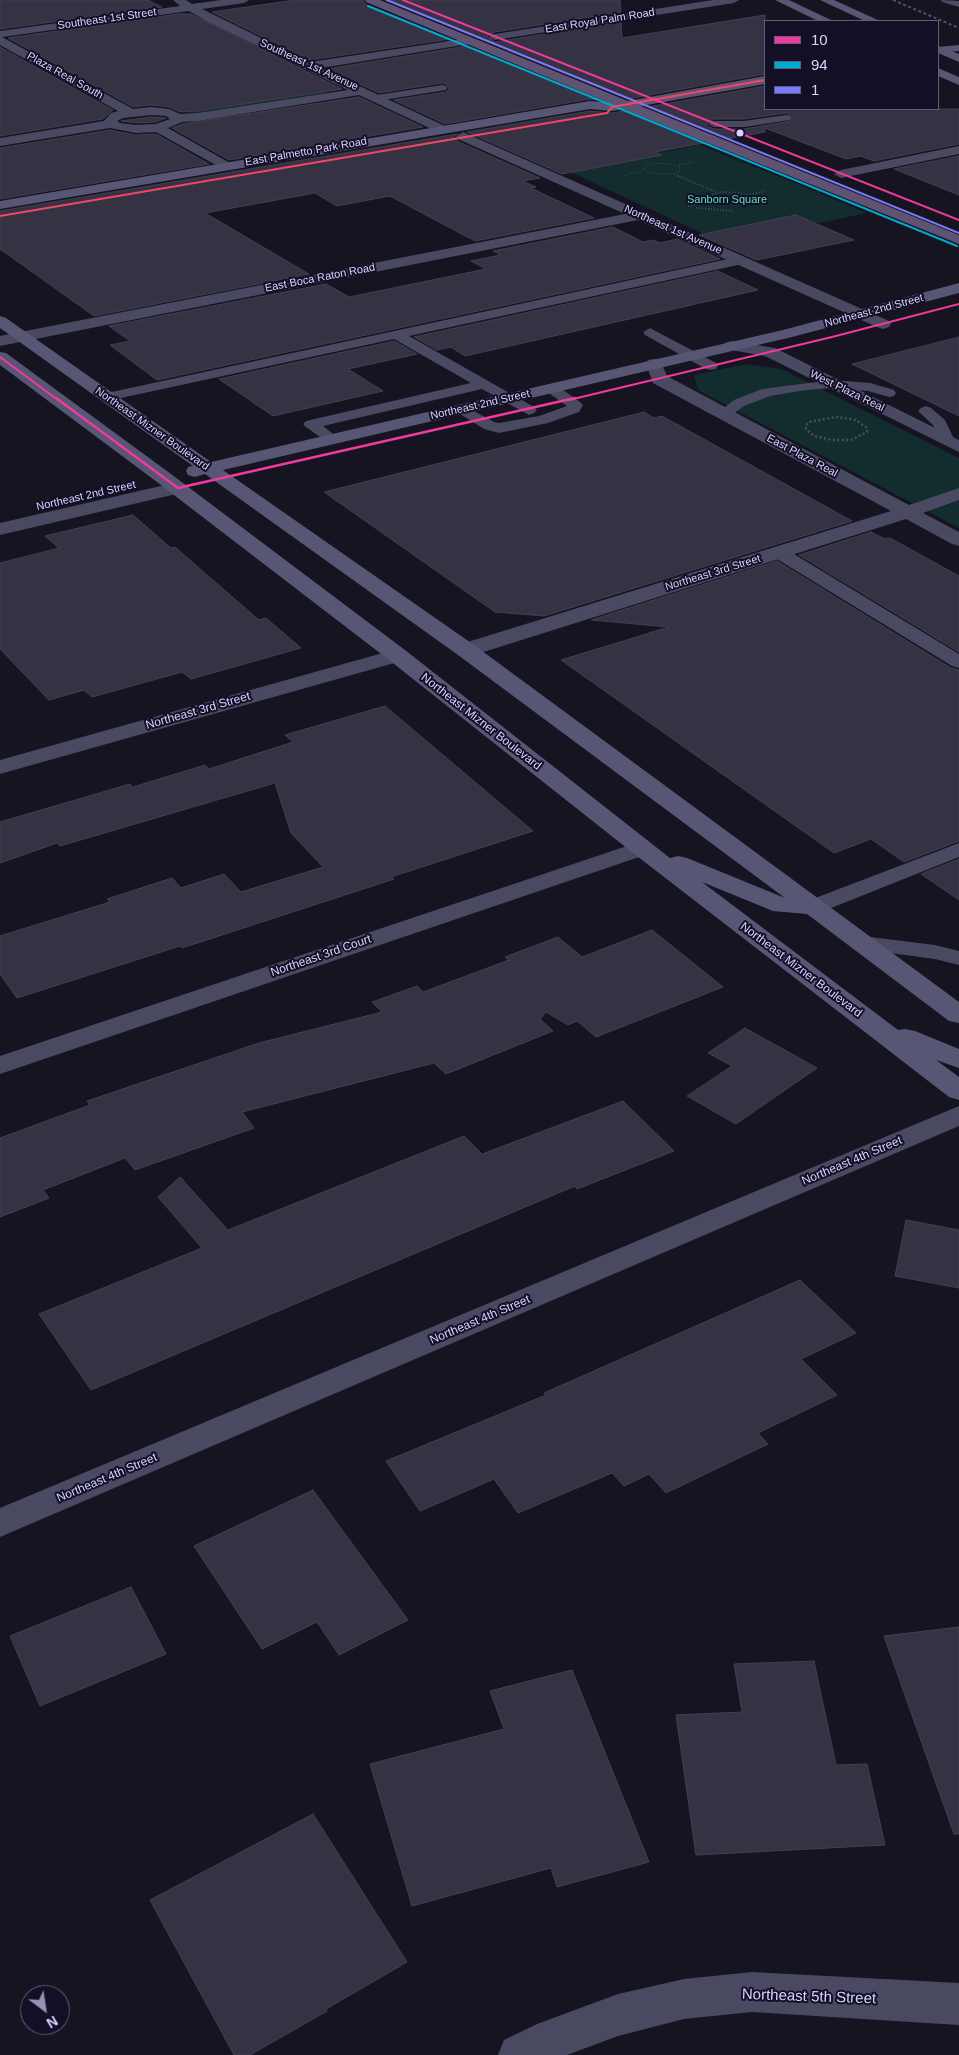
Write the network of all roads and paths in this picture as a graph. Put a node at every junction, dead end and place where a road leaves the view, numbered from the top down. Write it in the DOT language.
graph roads {
  1 [pos="178,0"];
  2 [pos="244,0"];
  3 [pos="370,0"];
  4 [pos="403,0"];
  5 [pos="734,0"];
  6 [pos="780,0"];
  7 [pos="825,0"];
  8 [pos="946,0"];
  9 [pos="959,4"];
  10 [pos="191,7"];
  11 [pos="825,20"];
  12 [pos="872,20"];
  13 [pos="0,34"];
  14 [pos="496,37"];
  15 [pos="0,40"];
  16 [pos="469,41"];
  17 [pos="959,44"];
  18 [pos="959,48"];
  19 [pos="939,49"];
  20 [pos="939,49"];
  21 [pos="939,49"];
  22 [pos="959,58"];
  23 [pos="310,66"];
  24 [pos="939,72"];
  25 [pos="764,80"];
  26 [pos="959,81"];
  27 [pos="347,83"];
  28 [pos="442,88"];
  29 [pos="362,91"];
  30 [pos="377,98"];
  31 [pos="652,100"];
  32 [pos="618,106"];
  33 [pos="129,112"];
  34 [pos="173,116"];
  35 [pos="786,118"];
  36 [pos="112,124"];
  37 [pos="714,124"];
  38 [pos="158,128"];
  39 [pos="440,129"];
  40 [pos="463,136"];
  41 [pos="0,142"];
  42 [pos="959,150"];
  43 [pos="225,166"];
  44 [pos="673,174"];
  45 [pos="841,174"];
  46 [pos="718,193"];
  47 [pos="0,205"];
  48 [pos="688,206"];
  49 [pos="732,211"];
  50 [pos="641,215"];
  51 [pos="0,216"];
  52 [pos="959,220"];
  53 [pos="959,240"];
  54 [pos="742,260"];
  55 [pos="959,288"];
  56 [pos="959,304"];
  57 [pos="863,315"];
  58 [pos="0,321"];
  59 [pos="884,324"];
  60 [pos="650,332"];
  61 [pos="397,334"];
  62 [pos="22,336"];
  63 [pos="0,341"];
  64 [pos="731,346"];
  65 [pos="770,352"];
  66 [pos="692,356"];
  67 [pos="0,357"];
  68 [pos="712,366"];
  69 [pos="657,371"];
  70 [pos="486,384"];
  71 [pos="832,384"];
  72 [pos="551,388"];
  73 [pos="889,393"];
  74 [pos="107,397"];
  75 [pos="509,398"];
  76 [pos="569,400"];
  77 [pos="460,409"];
  78 [pos="529,410"];
  79 [pos="926,411"];
  80 [pos="724,414"];
  81 [pos="816,419"];
  82 [pos="480,421"];
  83 [pos="332,439"];
  84 [pos="953,444"];
  85 [pos="215,473"];
  86 [pos="171,483"];
  87 [pos="959,494"];
  88 [pos="907,512"];
  89 [pos="0,516"];
  90 [pos="0,529"];
  91 [pos="959,540"];
  92 [pos="778,552"];
  93 [pos="466,650"];
  94 [pos="397,655"];
  95 [pos="959,662"];
  96 [pos="0,767"];
  97 [pos="642,848"];
  98 [pos="959,849"];
  99 [pos="813,907"];
  100 [pos="862,943"];
  101 [pos="959,958"];
  102 [pos="959,1015"];
  103 [pos="873,1025"];
  104 [pos="959,1059"];
  105 [pos="0,1065"];
  106 [pos="959,1091"];
  107 [pos="959,1115"];
  108 [pos="0,1523"];
  109 [pos="959,2004"];
  110 [pos="520,2055"];
  1 -- 10 [label="street, Southeast 1st Avenue"];
  2 -- 10 [label="street, Southeast 1st Street"];
  3 -- 16 [label="main road"];
  4 -- 14 [label="main road"];
  5 -- 14 [label="street, East Royal Palm Road"];
  6 -- 11 [label="main road"];
  7 -- 12 [label="main road"];
  8 -- 9 [label="street"];
  10 -- 13 [label="street, Southeast 1st Street"];
  10 -- 23 [label="street, Southeast 1st Avenue"];
  14 -- 31 [label="main road"];
  15 -- 33 [label="street, Plaza Real South"];
  16 -- 23 [label="street"];
  16 -- 32 [label="main road"];
  17 -- 19 [label="main road"];
  18 -- 20 [label="main road"];
  21 -- 22 [label="main road"];
  23 -- 27 [label="street, Southeast 1st Avenue"];
  24 -- 26 [label="main road"];
  25 -- 31 [label="main road, East Palmetto Park Road"];
  27 -- 29 [label="street, Southeast 1st Avenue"];
  27 -- 34 [label="street"];
  28 -- 30 [label="lane"];
  29 -- 30 [label="street, Southeast 1st Avenue"];
  29 -- 34 [label="street"];
  30 -- 39 [label="street, Southeast 1st Avenue"];
  31 -- 32 [label="main road, East Palmetto Park Road"];
  31 -- 37 [label="main road"];
  32 -- 39 [label="main road, East Palmetto Park Road"];
  32 -- 40 [label="main road, East Palmetto Park Road"];
  32 -- 53 [label="main road"];
  33 -- 34 [label="street"];
  33 -- 36 [label="street"];
  34 -- 38 [label="street"];
  35 -- 37 [label="lane"];
  36 -- 38 [label="street"];
  36 -- 41 [label="street"];
  37 -- 45 [label="main road"];
  38 -- 43 [label="street"];
  39 -- 43 [label="main road, East Palmetto Park Road"];
  40 -- 50 [label="street, Northeast 1st Avenue"];
  40 -- 51 [label="main road, East Palmetto Park Road"];
  42 -- 45 [label="street"];
  43 -- 47 [label="main road, East Palmetto Park Road"];
  44 -- 44 [label="path"];
  44 -- 46 [label="path"];
  45 -- 52 [label="main road"];
  46 -- 46 [label="path"];
  48 -- 49 [label="path"];
  50 -- 54 [label="street, Northeast 1st Avenue"];
  50 -- 62 [label="street, East Boca Raton Road"];
  54 -- 57 [label="street, Northeast 1st Avenue"];
  54 -- 61 [label="lane"];
  55 -- 57 [label="main road, Northeast 2nd Street"];
  56 -- 59 [label="main road, Northeast 2nd Street"];
  57 -- 59 [label="street, Northeast 1st Avenue"];
  57 -- 64 [label="main road, Northeast 2nd Street"];
  58 -- 62 [label="main road, Northeast Mizner Boulevard"];
  59 -- 65 [label="main road, Northeast 2nd Street"];
  60 -- 66 [label="lane"];
  61 -- 70 [label="lane"];
  61 -- 74 [label="lane"];
  62 -- 63 [label="street, East Boca Raton Road"];
  62 -- 74 [label="main road, Northeast Mizner Boulevard"];
  64 -- 65 [label="street, West Plaza Real"];
  64 -- 66 [label="main road, Northeast 2nd Street"];
  65 -- 68 [label="main road, Northeast 2nd Street"];
  65 -- 71 [label="street, West Plaza Real"];
  66 -- 68 [label="lane"];
  66 -- 69 [label="main road, Northeast 2nd Street"];
  67 -- 86 [label="main road, Northeast Mizner Boulevard"];
  68 -- 69 [label="main road, Northeast 2nd Street"];
  69 -- 72 [label="main road, Northeast 2nd Street"];
  69 -- 76 [label="main road, Northeast 2nd Street"];
  69 -- 80 [label="street, East Plaza Real"];
  70 -- 75 [label="lane"];
  70 -- 83 [label="lane"];
  71 -- 73 [label="lane"];
  71 -- 80 [label="lane"];
  71 -- 84 [label="street, West Plaza Real"];
  72 -- 75 [label="main road, Northeast 2nd Street"];
  72 -- 76 [label="lane"];
  74 -- 85 [label="main road, Northeast Mizner Boulevard"];
  75 -- 77 [label="main road, Northeast 2nd Street"];
  75 -- 78 [label="lane"];
  76 -- 78 [label="main road, Northeast 2nd Street"];
  76 -- 82 [label="lane"];
  77 -- 82 [label="lane"];
  77 -- 83 [label="main road, Northeast 2nd Street"];
  78 -- 82 [label="main road, Northeast 2nd Street"];
  79 -- 84 [label="lane"];
  80 -- 88 [label="street, East Plaza Real"];
  81 -- 81 [label="path"];
  82 -- 85 [label="main road, Northeast 2nd Street"];
  83 -- 85 [label="main road, Northeast 2nd Street"];
  85 -- 86 [label="main road, Northeast 2nd Street"];
  85 -- 93 [label="main road, Northeast Mizner Boulevard"];
  86 -- 89 [label="street, Northeast 2nd Street"];
  86 -- 90 [label="street, Northeast 2nd Street"];
  86 -- 94 [label="main road, Northeast Mizner Boulevard"];
  87 -- 88 [label="street, Northeast 3rd Street"];
  88 -- 91 [label="street, East Plaza Real"];
  88 -- 92 [label="street, Northeast 3rd Street"];
  92 -- 93 [label="street, Northeast 3rd Street"];
  92 -- 95 [label="lane"];
  93 -- 99 [label="main road, Northeast Mizner Boulevard"];
  94 -- 96 [label="street, Northeast 3rd Street"];
  94 -- 97 [label="main road, Northeast Mizner Boulevard"];
  97 -- 99 [label="main road"];
  97 -- 103 [label="main road, Northeast Mizner Boulevard"];
  97 -- 105 [label="street, Northeast 3rd Court"];
  98 -- 99 [label="lane"];
  99 -- 100 [label="main road, Northeast Mizner Boulevard"];
  100 -- 101 [label="lane"];
  100 -- 102 [label="main road, Northeast Mizner Boulevard"];
  103 -- 104 [label="main road"];
  103 -- 106 [label="main road, Northeast Mizner Boulevard"];
  107 -- 108 [label="street, Northeast 4th Street"];
  109 -- 110 [label="street, Northeast 5th Street"];
}
